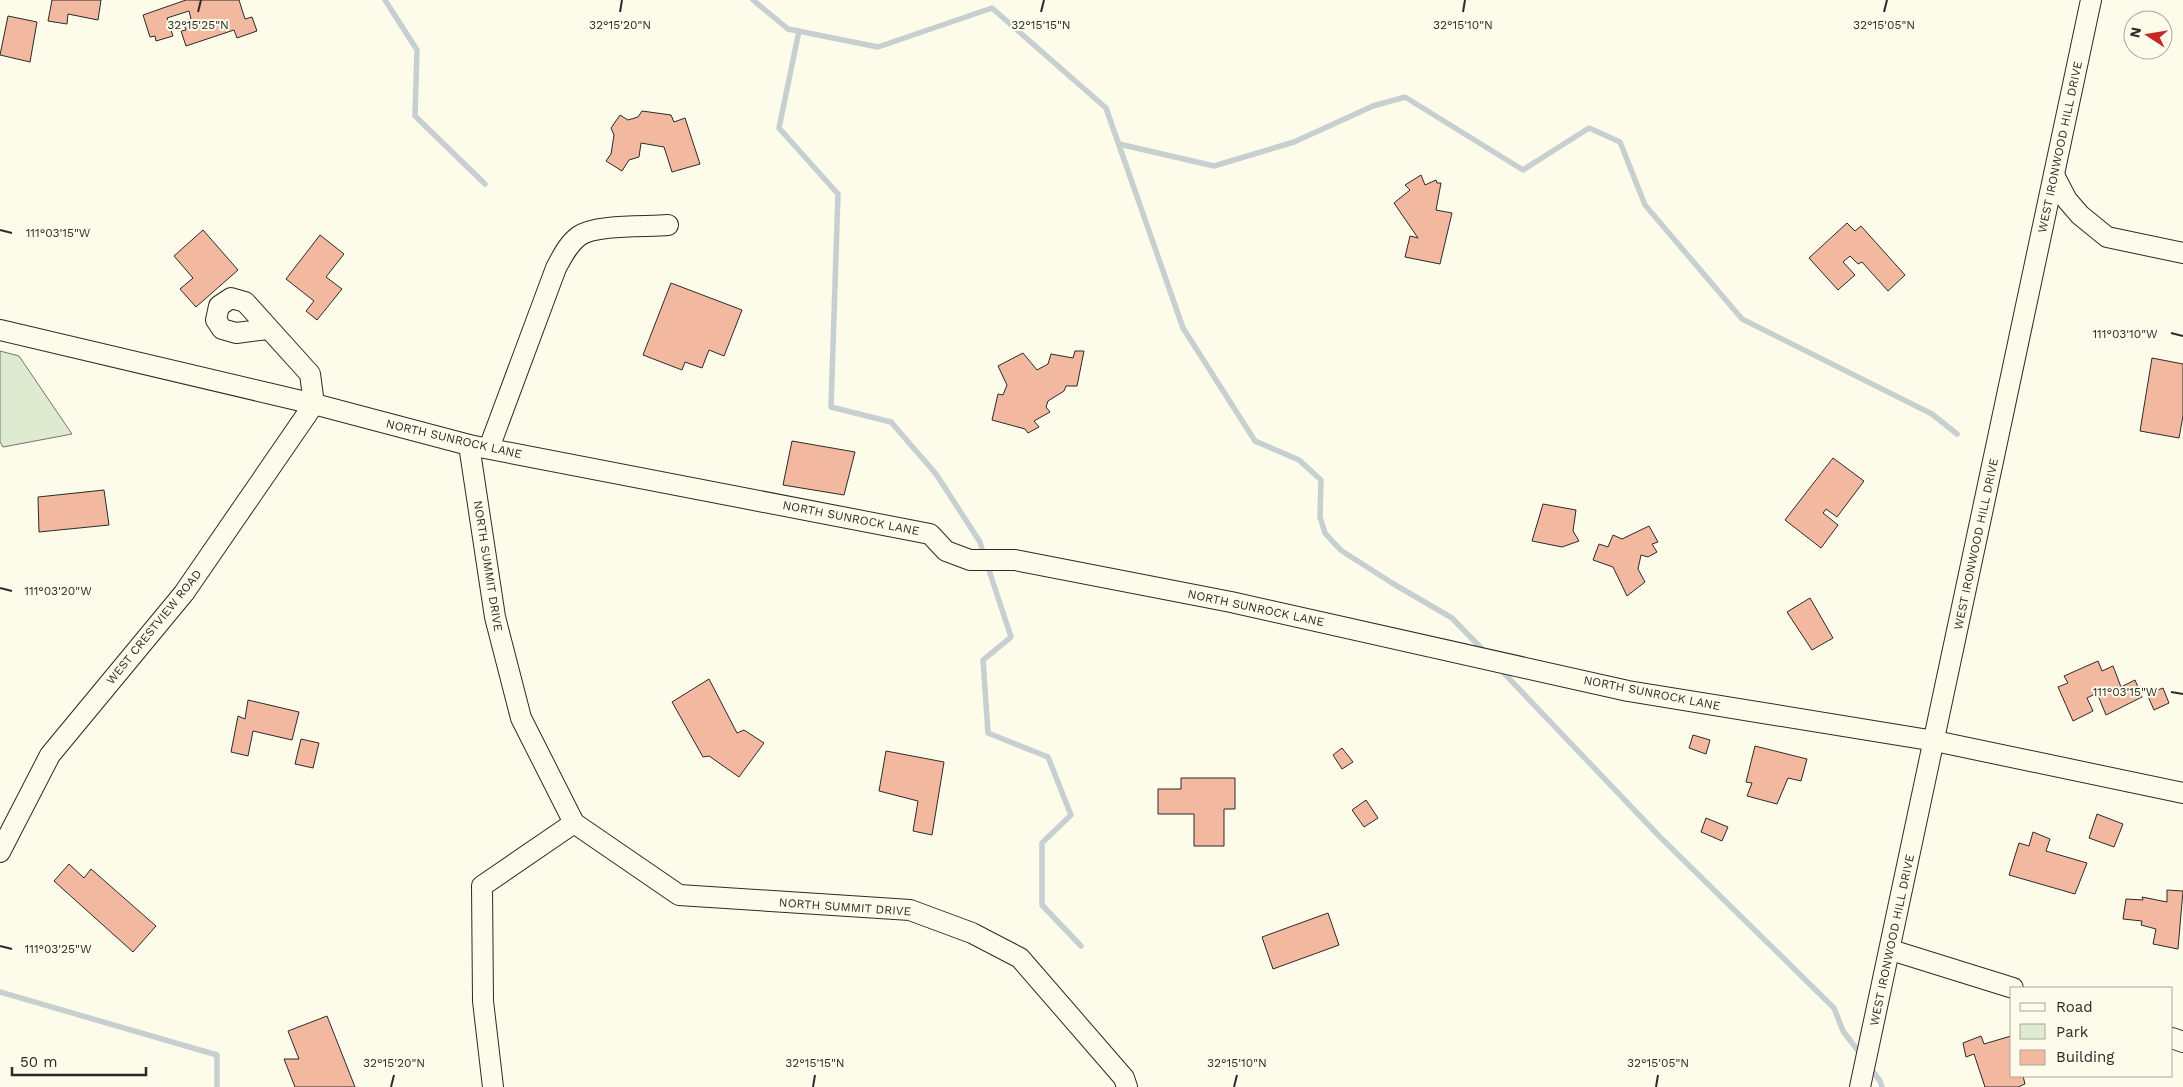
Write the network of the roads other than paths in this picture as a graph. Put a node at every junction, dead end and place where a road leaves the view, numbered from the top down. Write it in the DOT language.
graph roads {
  1 [pos="2091,0"];
  2 [pos="2054,175"];
  3 [pos="668,225"];
  4 [pos="2183,253"];
  5 [pos="268,329"];
  6 [pos="0,330"];
  7 [pos="314,404"];
  8 [pos="469,445"];
  9 [pos="489,448"];
  10 [pos="1935,741"];
  11 [pos="2183,793"];
  12 [pos="574,823"];
  13 [pos="0,852"];
  14 [pos="1891,950"];
  15 [pos="2010,987"];
  16 [pos="493,1087"];
  17 [pos="1127,1087"];
  18 [pos="1860,1087"];
  1 -- 2 [label="street, WEST IRONWOOD HILL DRIVE"];
  2 -- 4 [label="street"];
  2 -- 10 [label="street, WEST IRONWOOD HILL DRIVE"];
  3 -- 9 [label="street"];
  5 -- 7 [label="street"];
  6 -- 7 [label="street, NORTH SUNROCK LANE"];
  7 -- 8 [label="street, NORTH SUNROCK LANE"];
  7 -- 13 [label="street, WEST CRESTVIEW ROAD"];
  8 -- 9 [label="street, NORTH SUNROCK LANE"];
  8 -- 12 [label="street, NORTH SUMMIT DRIVE"];
  9 -- 10 [label="street, NORTH SUNROCK LANE"];
  10 -- 11 [label="street, NORTH SUNROCK LANE"];
  10 -- 14 [label="street, WEST IRONWOOD HILL DRIVE"];
  12 -- 16 [label="street"];
  12 -- 17 [label="street, NORTH SUMMIT DRIVE"];
  14 -- 15 [label="street"];
  14 -- 18 [label="street, WEST IRONWOOD HILL DRIVE"];
}
